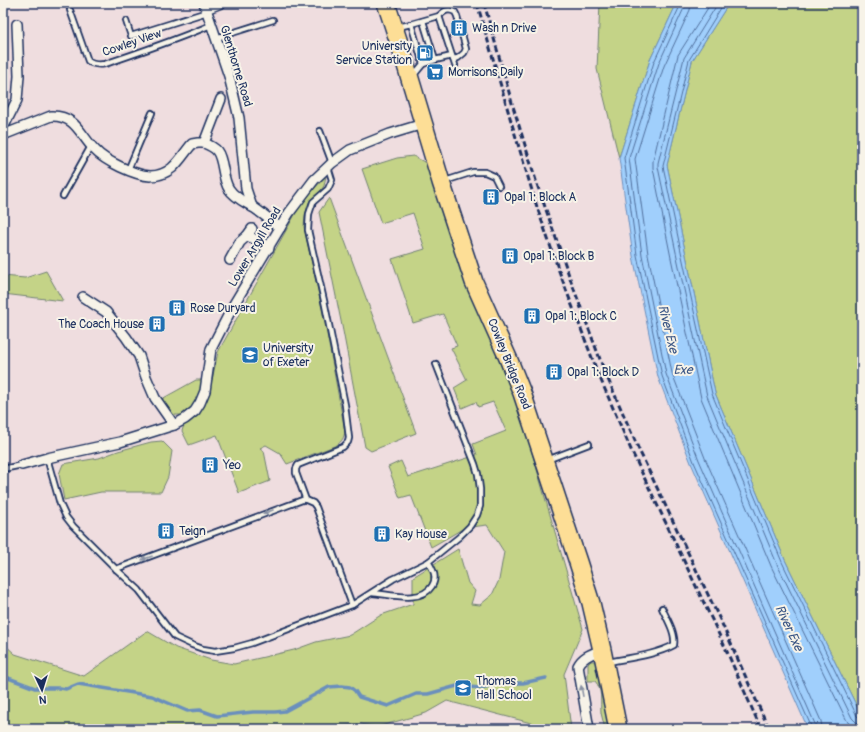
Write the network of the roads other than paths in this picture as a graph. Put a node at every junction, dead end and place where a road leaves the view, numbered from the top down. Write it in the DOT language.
graph roads {
  1 [pos="221,3"];
  2 [pos="386,3"];
  3 [pos="205,8"];
  4 [pos="70,10"];
  5 [pos="439,16"];
  6 [pos="273,20"];
  7 [pos="126,21"];
  8 [pos="423,21"];
  9 [pos="17,24"];
  10 [pos="411,24"];
  11 [pos="211,25"];
  12 [pos="394,28"];
  13 [pos="215,38"];
  14 [pos="452,57"];
  15 [pos="435,60"];
  16 [pos="423,64"];
  17 [pos="455,65"];
  18 [pos="410,79"];
  19 [pos="221,99"];
  20 [pos="152,113"];
  21 [pos="423,124"];
  22 [pos="3,128"];
  23 [pos="320,131"];
  24 [pos="3,135"];
  25 [pos="204,143"];
  26 [pos="91,146"];
  27 [pos="330,165"];
  28 [pos="128,170"];
  29 [pos="441,182"];
  30 [pos="499,186"];
  31 [pos="64,196"];
  32 [pos="252,207"];
  33 [pos="280,228"];
  34 [pos="269,248"];
  35 [pos="230,260"];
  36 [pos="83,297"];
  37 [pos="436,364"];
  38 [pos="174,425"];
  39 [pos="589,444"];
  40 [pos="48,458"];
  41 [pos="545,461"];
  42 [pos="22,465"];
  43 [pos="3,469"];
  44 [pos="305,498"];
  45 [pos="428,562"];
  46 [pos="116,569"];
  47 [pos="372,593"];
  48 [pos="352,605"];
  49 [pos="662,608"];
  50 [pos="604,657"];
  51 [pos="589,729"];
  52 [pos="618,729"];
  1 -- 3 [label="street"];
  2 -- 12 [label="highway, Cowley Bridge Road"];
  3 -- 7 [label="lane"];
  3 -- 11 [label="street, Glenthorne Road"];
  4 -- 11 [label="lane, Cowley View"];
  5 -- 8 [label="lane"];
  5 -- 14 [label="lane"];
  5 -- 14 [label="lane"];
  6 -- 13 [label="lane"];
  8 -- 10 [label="lane"];
  8 -- 15 [label="lane"];
  9 -- 22 [label="street"];
  10 -- 12 [label="lane"];
  10 -- 16 [label="lane"];
  11 -- 13 [label="street, Glenthorne Road"];
  12 -- 18 [label="highway, Cowley Bridge Road"];
  13 -- 32 [label="street, Glenthorne Road"];
  14 -- 15 [label="lane"];
  14 -- 17 [label="lane"];
  15 -- 16 [label="lane"];
  16 -- 18 [label="lane"];
  18 -- 21 [label="highway, Cowley Bridge Road"];
  19 -- 25 [label="street"];
  20 -- 28 [label="lane"];
  21 -- 27 [label="street, Lower Argyll Road"];
  21 -- 29 [label="highway, Cowley Bridge Road"];
  23 -- 27 [label="lane"];
  24 -- 26 [label="street"];
  25 -- 28 [label="street"];
  25 -- 32 [label="street"];
  26 -- 28 [label="street"];
  26 -- 31 [label="lane"];
  27 -- 33 [label="street, Lower Argyll Road"];
  27 -- 44 [label="lane"];
  29 -- 30 [label="lane"];
  29 -- 41 [label="highway, Cowley Bridge Road"];
  32 -- 33 [label="street"];
  33 -- 34 [label="street, Lower Argyll Road"];
  34 -- 35 [label="street"];
  34 -- 38 [label="street, Lower Argyll Road"];
  36 -- 38 [label="street"];
  37 -- 45 [label="lane"];
  38 -- 40 [label="street, Lower Argyll Road"];
  39 -- 41 [label="lane"];
  40 -- 42 [label="street, Lower Argyll Road"];
  40 -- 46 [label="lane"];
  41 -- 50 [label="highway, Cowley Bridge Road"];
  42 -- 43 [label="lane"];
  44 -- 46 [label="lane, one-way"];
  44 -- 48 [label="lane"];
  45 -- 47 [label="lane"];
  45 -- 47 [label="lane"];
  46 -- 48 [label="lane"];
  47 -- 48 [label="lane"];
  49 -- 50 [label="lane"];
  51 -- 50 [label="street, one-way"];
  50 -- 52 [label="highway, Cowley Bridge Road"];
}
